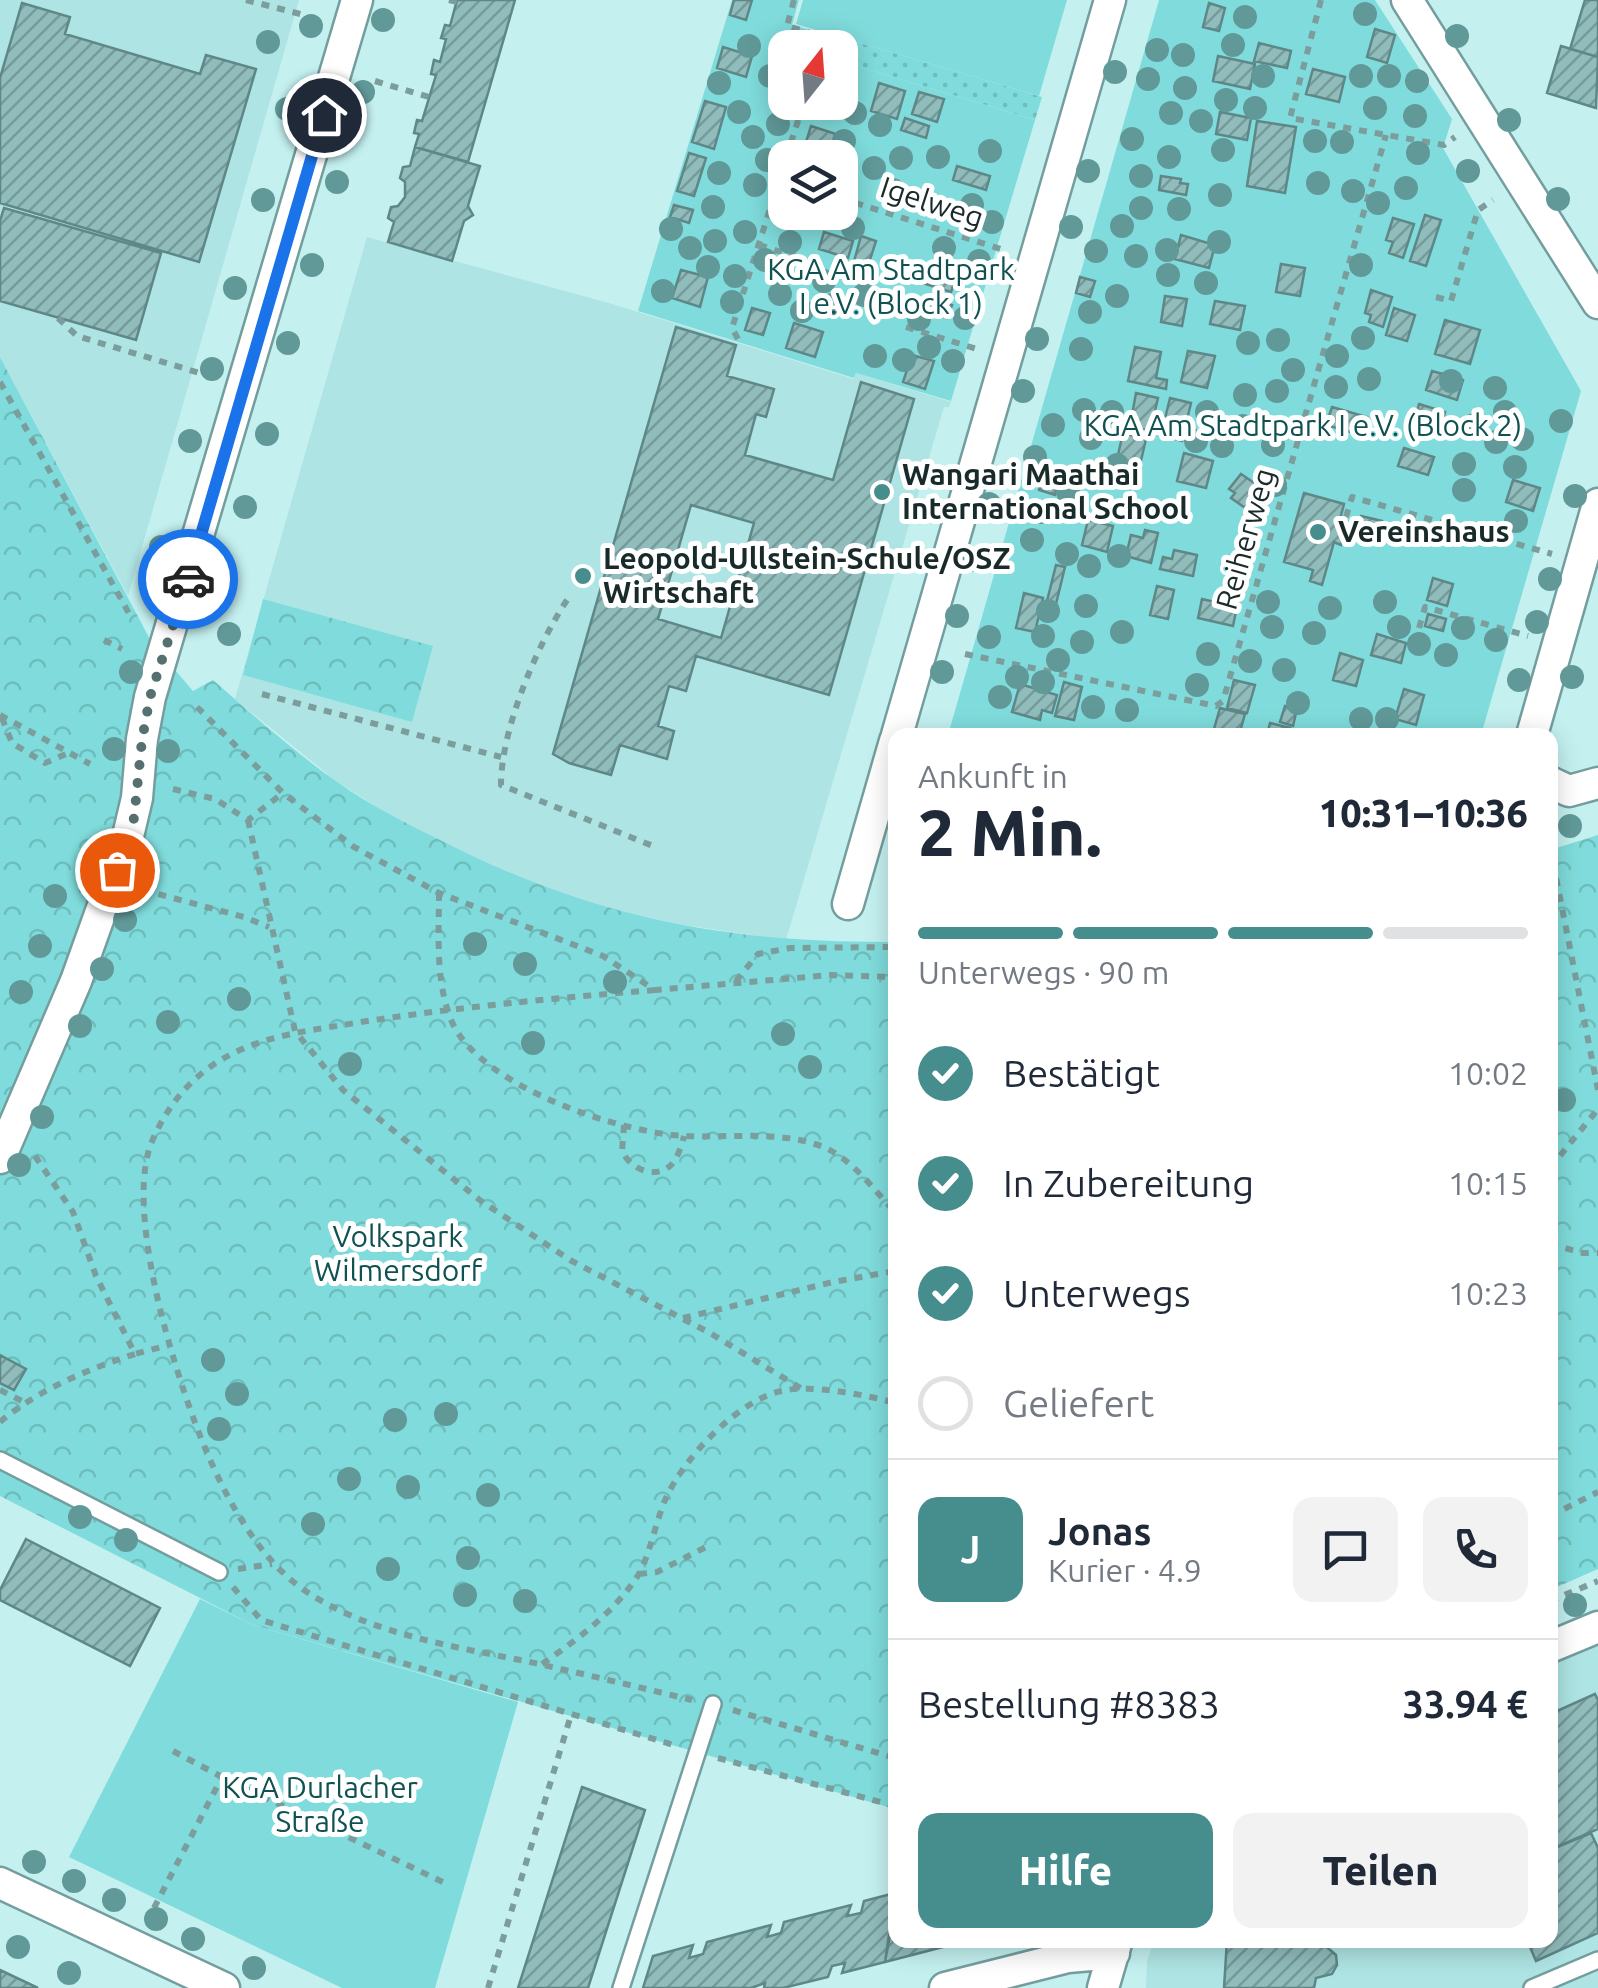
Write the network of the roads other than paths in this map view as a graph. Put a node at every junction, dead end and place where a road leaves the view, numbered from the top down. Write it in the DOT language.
graph roads {
  1 [pos="358,0"];
  2 [pos="1110,0"];
  3 [pos="1408,0"];
  4 [pos="1598,303"];
  5 [pos="1598,504"];
  6 [pos="899,728"];
  7 [pos="1534,728"];
  8 [pos="888,766"];
  9 [pos="848,904"];
  10 [pos="0,1158"];
  11 [pos="0,1460"];
  12 [pos="219,1572"];
  13 [pos="1598,1627"];
  14 [pos="1558,1644"];
  15 [pos="712,1704"];
  16 [pos="0,1884"];
  17 [pos="1107,1948"];
  18 [pos="1115,1948"];
  19 [pos="1116,1948"];
  20 [pos="1598,1960"];
  21 [pos="224,1988"];
  22 [pos="621,1988"];
  23 [pos="945,1988"];
  24 [pos="1103,1988"];
  25 [pos="1126,1988"];
  26 [pos="1532,1988"];
  1 -- 10 [label="street"];
  2 -- 6 [label="street"];
  3 -- 4 [label="street"];
  5 -- 7 [label="street"];
  8 -- 9 [label="street"];
  11 -- 12 [label="lane"];
  13 -- 14 [label="street"];
  15 -- 22 [label="lane"];
  16 -- 21 [label="street"];
  17 -- 23 [label="street"];
  18 -- 24 [label="street"];
  19 -- 25 [label="street"];
  20 -- 26 [label="lane"];
}
